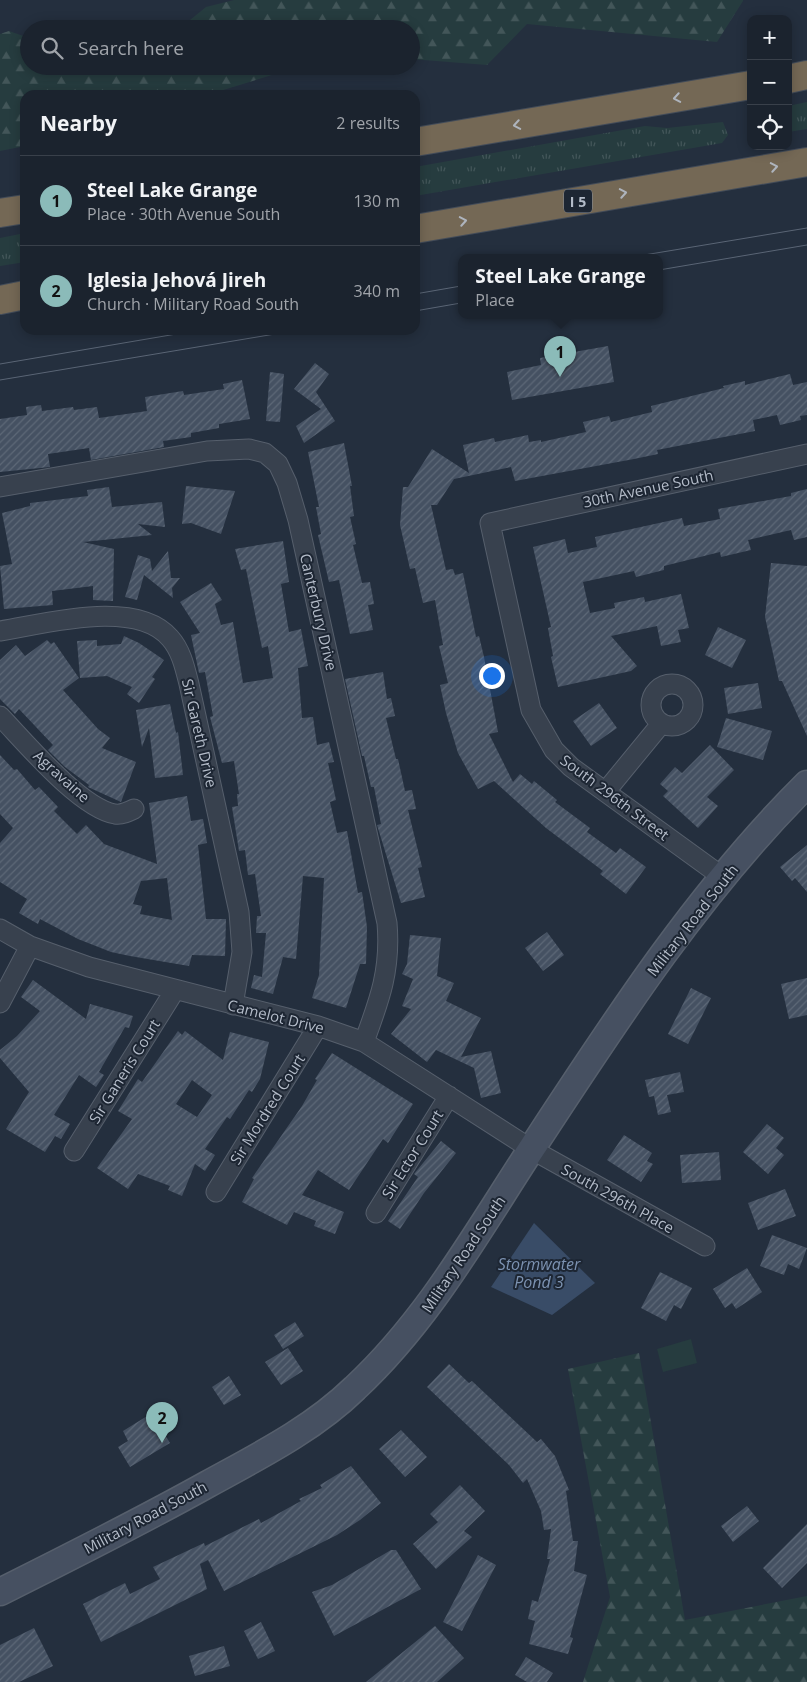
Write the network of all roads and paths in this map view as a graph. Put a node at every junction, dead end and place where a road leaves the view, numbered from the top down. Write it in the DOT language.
graph roads {
  1 [pos="807,76"];
  2 [pos="792,78"];
  3 [pos="747,86"];
  4 [pos="420,141"];
  5 [pos="807,162"];
  6 [pos="20,210"];
  7 [pos="0,213"];
  8 [pos="420,228"];
  9 [pos="20,297"];
  10 [pos="0,300"];
  11 [pos="807,454"];
  12 [pos="0,487"];
  13 [pos="490,523"];
  14 [pos="0,631"];
  15 [pos="0,716"];
  16 [pos="660,724"];
  17 [pos="807,784"];
  18 [pos="606,791"];
  19 [pos="134,809"];
  20 [pos="724,878"];
  21 [pos="0,929"];
  22 [pos="30,946"];
  23 [pos="175,990"];
  24 [pos="0,1003"];
  25 [pos="233,1005"];
  26 [pos="318,1026"];
  27 [pos="364,1042"];
  28 [pos="449,1096"];
  29 [pos="531,1149"];
  30 [pos="74,1151"];
  31 [pos="216,1192"];
  32 [pos="376,1213"];
  33 [pos="705,1246"];
  34 [pos="0,1592"];
  1 -- 2 [label="highway"];
  3 -- 4 [label="highway, one-way"];
  8 -- 5 [label="highway, I 5, one-way"];
  6 -- 7 [label="highway"];
  9 -- 10 [label="highway"];
  11 -- 13 [label="street, 30th Avenue South"];
  12 -- 27 [label="street, Canterbury Drive"];
  13 -- 18 [label="street, South 296th Street"];
  14 -- 25 [label="street, Sir Gareth Drive"];
  15 -- 19 [label="street, Agravaine"];
  16 -- 18 [label="street"];
  17 -- 20 [label="main road, Military Road South"];
  18 -- 20 [label="street, South 296th Street"];
  20 -- 29 [label="main road, Military Road South"];
  21 -- 22 [label="street, Camelot Drive"];
  22 -- 23 [label="street, Camelot Drive"];
  22 -- 24 [label="street"];
  23 -- 25 [label="street, Camelot Drive"];
  23 -- 30 [label="street, Sir Ganeris Court"];
  25 -- 26 [label="street, Camelot Drive"];
  26 -- 27 [label="street, Camelot Drive"];
  26 -- 31 [label="street, Sir Mordred Court"];
  27 -- 28 [label="street, Camelot Drive"];
  28 -- 29 [label="street, Camelot Drive"];
  28 -- 32 [label="street, Sir Ector Court"];
  29 -- 33 [label="street, South 296th Place"];
  29 -- 34 [label="main road, Military Road South"];
}
